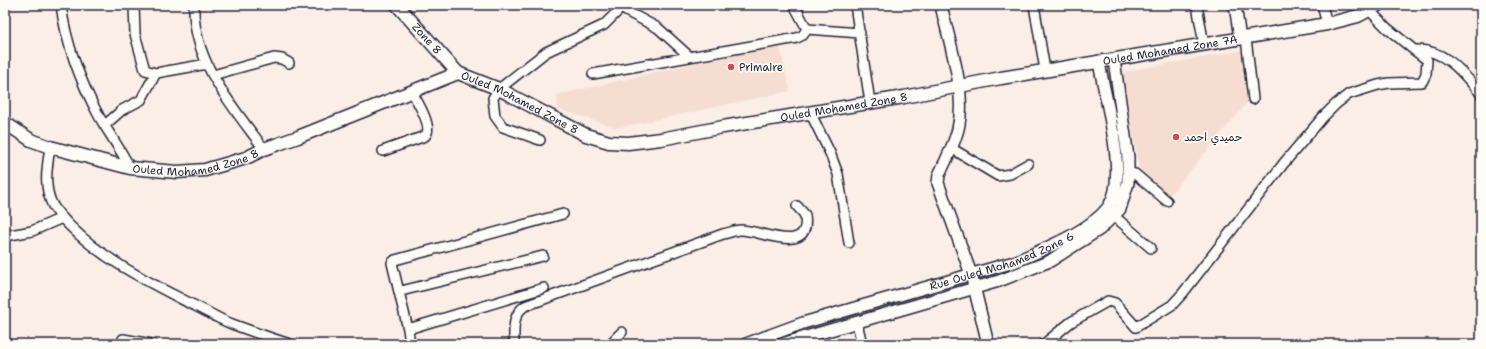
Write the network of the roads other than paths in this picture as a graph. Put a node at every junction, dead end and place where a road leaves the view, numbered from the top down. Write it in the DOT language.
graph roads {
  1 [pos="61,5"];
  2 [pos="134,5"];
  3 [pos="194,5"];
  4 [pos="397,5"];
  5 [pos="624,5"];
  6 [pos="794,5"];
  7 [pos="855,5"];
  8 [pos="941,5"];
  9 [pos="1034,5"];
  10 [pos="1197,5"];
  11 [pos="1235,5"];
  12 [pos="1322,5"];
  13 [pos="1374,8"];
  14 [pos="1327,24"];
  15 [pos="807,30"];
  16 [pos="860,33"];
  17 [pos="1243,39"];
  18 [pos="1204,45"];
  19 [pos="1414,50"];
  20 [pos="690,57"];
  21 [pos="1114,60"];
  22 [pos="1099,62"];
  23 [pos="290,63"];
  24 [pos="207,64"];
  25 [pos="1045,70"];
  26 [pos="458,72"];
  27 [pos="156,73"];
  28 [pos="593,74"];
  29 [pos="213,75"];
  30 [pos="958,85"];
  31 [pos="499,89"];
  32 [pos="412,92"];
  33 [pos="1481,94"];
  34 [pos="1253,99"];
  35 [pos="870,102"];
  36 [pos="810,112"];
  37 [pos="5,123"];
  38 [pos="105,125"];
  39 [pos="540,140"];
  40 [pos="50,147"];
  41 [pos="951,148"];
  42 [pos="264,149"];
  43 [pos="384,151"];
  44 [pos="1028,164"];
  45 [pos="130,168"];
  46 [pos="1129,173"];
  47 [pos="1167,201"];
  48 [pos="797,206"];
  49 [pos="563,214"];
  50 [pos="1114,216"];
  51 [pos="62,218"];
  52 [pos="5,236"];
  53 [pos="849,243"];
  54 [pos="1151,248"];
  55 [pos="543,256"];
  56 [pos="971,274"];
  57 [pos="544,288"];
  58 [pos="975,288"];
  59 [pos="401,292"];
  60 [pos="857,323"];
  61 [pos="408,329"];
  62 [pos="622,332"];
  63 [pos="123,338"];
  64 [pos="152,344"];
  65 [pos="290,344"];
  66 [pos="410,344"];
  67 [pos="514,344"];
  68 [pos="610,344"];
  69 [pos="746,344"];
  70 [pos="782,344"];
  71 [pos="862,344"];
  72 [pos="988,344"];
  73 [pos="1044,344"];
  1 -- 38 [label="street"];
  2 -- 27 [label="street"];
  3 -- 24 [label="street"];
  4 -- 26 [label="main road, Zone 8"];
  5 -- 20 [label="street"];
  5 -- 31 [label="street"];
  6 -- 15 [label="street"];
  7 -- 16 [label="street"];
  8 -- 30 [label="street"];
  9 -- 25 [label="street"];
  10 -- 18 [label="street"];
  11 -- 17 [label="street"];
  12 -- 14 [label="street"];
  13 -- 14 [label="main road, Ouled Mohamed Zone 7A"];
  13 -- 19 [label="street"];
  14 -- 17 [label="main road, Ouled Mohamed Zone 7A"];
  15 -- 16 [label="street"];
  15 -- 20 [label="street"];
  16 -- 35 [label="street"];
  17 -- 18 [label="main road, Ouled Mohamed Zone 7A"];
  17 -- 34 [label="street"];
  18 -- 21 [label="main road, Ouled Mohamed Zone 7A"];
  19 -- 33 [label="street"];
  19 -- 73 [label="street"];
  20 -- 28 [label="street"];
  21 -- 22 [label="main road, Ouled Mohamed Zone 7A"];
  21 -- 46 [label="street, Rue Ouled Mohamed Zone 6"];
  22 -- 25 [label="main road, Ouled Mohamed Zone 7A"];
  22 -- 56 [label="street, Rue Ouled Mohamed Zone 6"];
  23 -- 29 [label="street"];
  24 -- 27 [label="street"];
  24 -- 29 [label="street"];
  25 -- 30 [label="main road, Ouled Mohamed Zone 7A"];
  26 -- 31 [label="main road, Ouled Mohamed Zone 8"];
  26 -- 32 [label="main road, Ouled Mohamed Zone 8"];
  27 -- 38 [label="street"];
  29 -- 42 [label="street"];
  30 -- 35 [label="main road, Ouled Mohamed Zone 8"];
  30 -- 41 [label="street"];
  31 -- 36 [label="main road, Ouled Mohamed Zone 8"];
  31 -- 39 [label="street"];
  32 -- 42 [label="main road, Ouled Mohamed Zone 8"];
  32 -- 43 [label="street"];
  35 -- 36 [label="main road, Ouled Mohamed Zone 8"];
  36 -- 53 [label="street"];
  37 -- 40 [label="main road, Ouled Mohamed Zone 8"];
  38 -- 45 [label="street"];
  40 -- 45 [label="main road, Ouled Mohamed Zone 8"];
  40 -- 51 [label="street"];
  41 -- 44 [label="street"];
  41 -- 56 [label="street"];
  42 -- 45 [label="main road, Ouled Mohamed Zone 8"];
  46 -- 47 [label="street"];
  46 -- 50 [label="street, Rue Ouled Mohamed Zone 6"];
  48 -- 67 [label="street"];
  49 -- 59 [label="street"];
  50 -- 54 [label="street"];
  50 -- 58 [label="street, Rue Ouled Mohamed Zone 6"];
  51 -- 52 [label="street"];
  51 -- 65 [label="street"];
  55 -- 59 [label="street"];
  56 -- 58 [label="street"];
  56 -- 69 [label="street, Rue Ouled Mohamed Zone 6"];
  57 -- 61 [label="street"];
  58 -- 60 [label="street, Rue Ouled Mohamed Zone 6"];
  58 -- 72 [label="street"];
  59 -- 61 [label="street"];
  60 -- 70 [label="street, Rue Ouled Mohamed Zone 6"];
  60 -- 71 [label="street"];
  61 -- 66 [label="street"];
  62 -- 68 [label="street"];
  63 -- 64 [label="street"];
}
